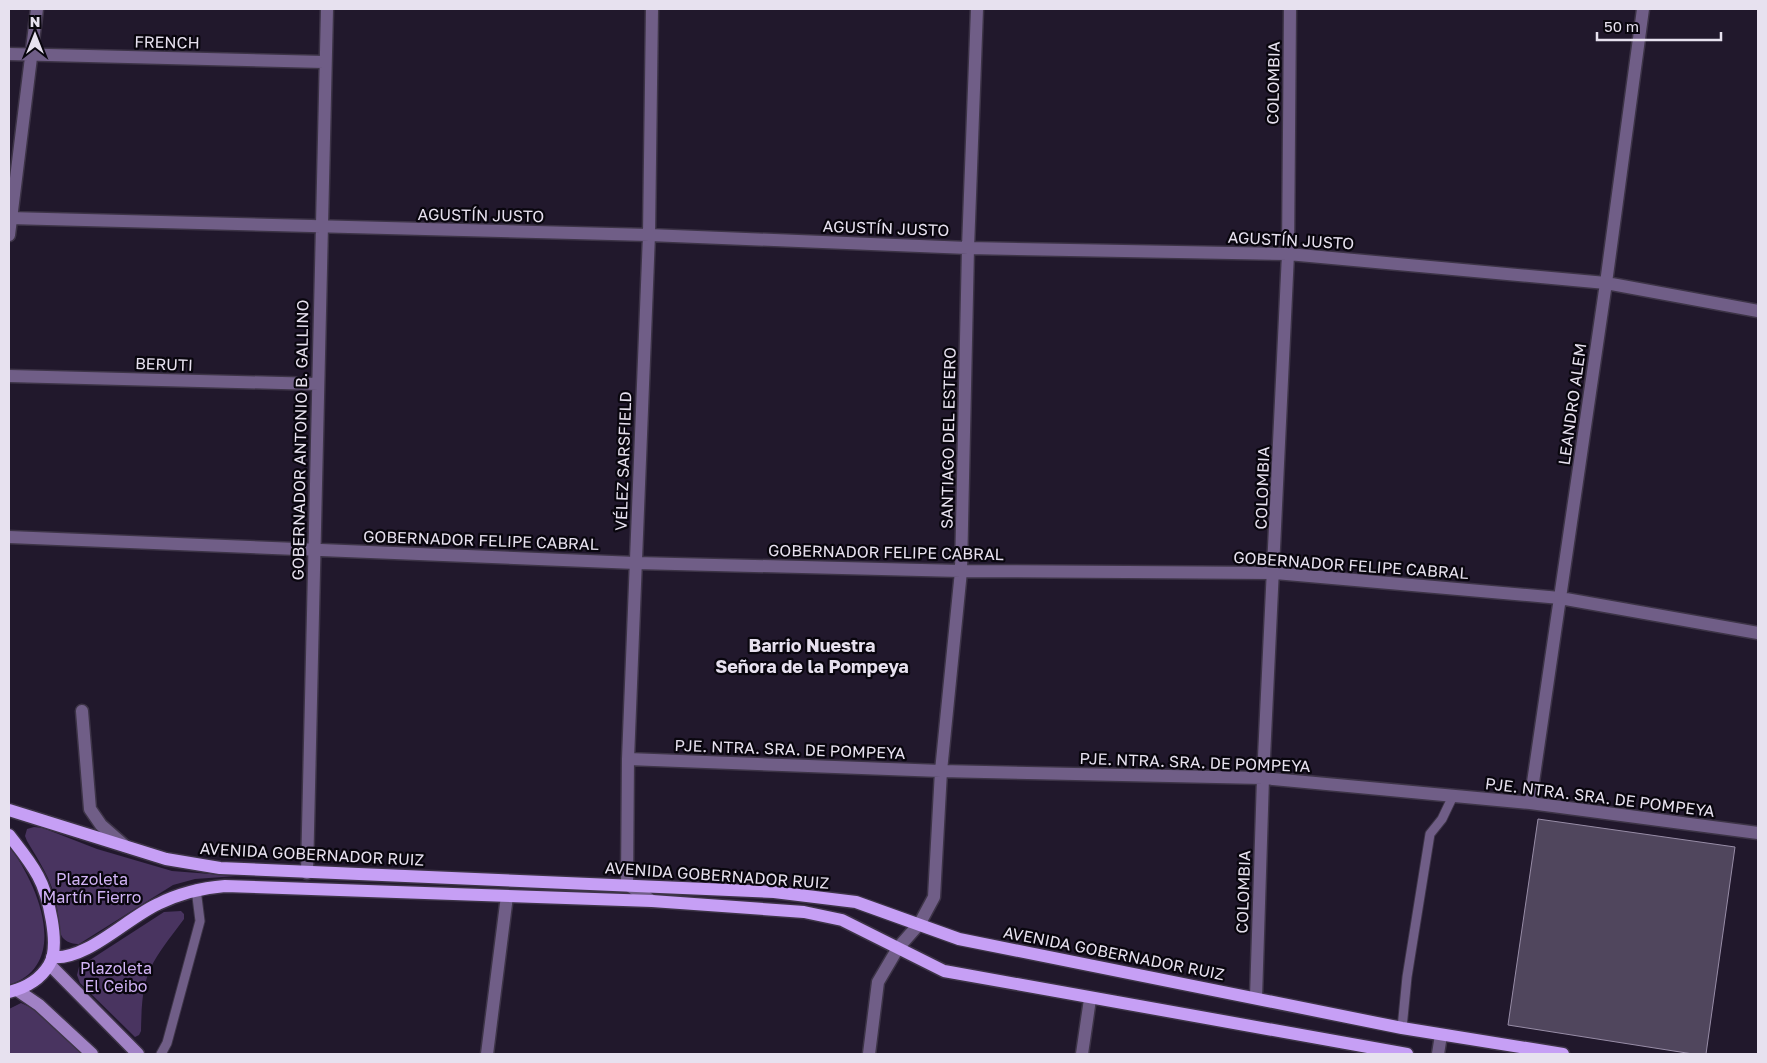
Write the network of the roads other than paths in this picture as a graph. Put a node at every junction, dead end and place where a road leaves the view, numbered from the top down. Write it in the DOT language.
graph roads {
  1 [pos="37,9"];
  2 [pos="327,9"];
  3 [pos="652,9"];
  4 [pos="977,9"];
  5 [pos="1290,9"];
  6 [pos="1643,9"];
  7 [pos="9,54"];
  8 [pos="32,55"];
  9 [pos="324,62"];
  10 [pos="10,218"];
  11 [pos="320,227"];
  12 [pos="9,235"];
  13 [pos="649,235"];
  14 [pos="968,248"];
  15 [pos="1288,254"];
  16 [pos="1606,283"];
  17 [pos="1758,311"];
  18 [pos="9,376"];
  19 [pos="318,384"];
  20 [pos="9,537"];
  21 [pos="314,550"];
  22 [pos="636,563"];
  23 [pos="961,571"];
  24 [pos="1275,573"];
  25 [pos="1560,598"];
  26 [pos="1758,633"];
  27 [pos="82,711"];
  28 [pos="628,759"];
  29 [pos="941,771"];
  30 [pos="1263,778"];
  31 [pos="1453,796"];
  32 [pos="1530,803"];
  33 [pos="9,810"];
  34 [pos="1758,833"];
  35 [pos="9,835"];
  36 [pos="127,848"];
  37 [pos="307,873"];
  38 [pos="627,884"];
  39 [pos="196,889"];
  40 [pos="507,896"];
  41 [pos="652,901"];
  42 [pos="920,923"];
  43 [pos="898,948"];
  44 [pos="51,961"];
  45 [pos="13,991"];
  46 [pos="1256,998"];
  47 [pos="1090,999"];
  48 [pos="1402,1028"];
  49 [pos="1441,1036"];
  50 [pos="92,1054"];
  51 [pos="138,1054"];
  52 [pos="161,1054"];
  53 [pos="487,1054"];
  54 [pos="869,1054"];
  55 [pos="1082,1054"];
  56 [pos="1407,1054"];
  57 [pos="1438,1054"];
  58 [pos="1563,1054"];
  1 -- 8 [label="street"];
  2 -- 9 [label="street, GOBERNADOR ANTONIO B. GALLINO"];
  3 -- 13 [label="street, VÉLEZ SARSFIELD"];
  4 -- 14 [label="street, SANTIAGO DEL ESTERO"];
  5 -- 15 [label="street, COLOMBIA"];
  6 -- 16 [label="street, LEANDRO ALEM"];
  7 -- 8 [label="street, FRENCH"];
  8 -- 9 [label="street, FRENCH"];
  8 -- 10 [label="street"];
  9 -- 11 [label="street, GOBERNADOR ANTONIO B. GALLINO"];
  10 -- 11 [label="street, AGUSTÍN JUSTO"];
  10 -- 12 [label="street"];
  11 -- 13 [label="street, AGUSTÍN JUSTO"];
  11 -- 19 [label="street, GOBERNADOR ANTONIO B. GALLINO"];
  13 -- 14 [label="street, AGUSTÍN JUSTO"];
  13 -- 22 [label="street, VÉLEZ SARSFIELD"];
  14 -- 15 [label="street, AGUSTÍN JUSTO"];
  14 -- 23 [label="street, SANTIAGO DEL ESTERO"];
  15 -- 16 [label="street, AGUSTÍN JUSTO"];
  15 -- 24 [label="street, COLOMBIA"];
  16 -- 17 [label="street, AGUSTÍN JUSTO"];
  16 -- 25 [label="street, LEANDRO ALEM"];
  18 -- 19 [label="street, BERUTI"];
  19 -- 21 [label="street, GOBERNADOR ANTONIO B. GALLINO"];
  20 -- 21 [label="street, GOBERNADOR FELIPE CABRAL"];
  21 -- 22 [label="street, GOBERNADOR FELIPE CABRAL"];
  21 -- 37 [label="street, GOBERNADOR ANTONIO B. GALLINO"];
  22 -- 23 [label="street, GOBERNADOR FELIPE CABRAL"];
  22 -- 28 [label="street, VÉLEZ SARSFIELD"];
  23 -- 24 [label="street, GOBERNADOR FELIPE CABRAL"];
  23 -- 29 [label="street, SANTIAGO DEL ESTERO"];
  24 -- 25 [label="street, GOBERNADOR FELIPE CABRAL"];
  24 -- 30 [label="street, COLOMBIA"];
  25 -- 26 [label="street, GOBERNADOR FELIPE CABRAL"];
  25 -- 32 [label="street, LEANDRO ALEM"];
  27 -- 36 [label="street"];
  28 -- 29 [label="street, PJE. NTRA. SRA. DE POMPEYA"];
  28 -- 38 [label="street, VÉLEZ SARSFIELD"];
  29 -- 30 [label="street, PJE. NTRA. SRA. DE POMPEYA"];
  29 -- 42 [label="street, SANTIAGO DEL ESTERO"];
  30 -- 31 [label="street, PJE. NTRA. SRA. DE POMPEYA"];
  30 -- 46 [label="street, COLOMBIA"];
  31 -- 32 [label="street, PJE. NTRA. SRA. DE POMPEYA"];
  31 -- 48 [label="lane"];
  32 -- 34 [label="street, PJE. NTRA. SRA. DE POMPEYA"];
  33 -- 36 [label="main road, AVENIDA GOBERNADOR RUIZ"];
  35 -- 44 [label="main road"];
  36 -- 37 [label="main road, AVENIDA GOBERNADOR RUIZ"];
  37 -- 38 [label="main road, AVENIDA GOBERNADOR RUIZ"];
  38 -- 41 [label="street"];
  38 -- 42 [label="main road, AVENIDA GOBERNADOR RUIZ"];
  39 -- 40 [label="main road, AVENIDA GOBERNADOR RUIZ"];
  39 -- 44 [label="main road, AVENIDA GOBERNADOR RUIZ"];
  39 -- 52 [label="lane"];
  40 -- 41 [label="main road, AVENIDA GOBERNADOR RUIZ"];
  40 -- 53 [label="street"];
  41 -- 43 [label="main road, AVENIDA GOBERNADOR RUIZ"];
  42 -- 43 [label="street, SANTIAGO DEL ESTERO"];
  42 -- 46 [label="main road, AVENIDA GOBERNADOR RUIZ"];
  43 -- 47 [label="main road, AVENIDA GOBERNADOR RUIZ"];
  43 -- 54 [label="street, SANTIAGO DEL ESTERO"];
  44 -- 45 [label="main road"];
  44 -- 51 [label="main road"];
  45 -- 50 [label="main road"];
  46 -- 48 [label="main road, AVENIDA GOBERNADOR RUIZ"];
  47 -- 55 [label="street"];
  47 -- 56 [label="main road, AVENIDA GOBERNADOR RUIZ"];
  48 -- 49 [label="main road, AVENIDA GOBERNADOR RUIZ"];
  49 -- 57 [label="street"];
  49 -- 58 [label="main road, AVENIDA GOBERNADOR RUIZ"];
}
